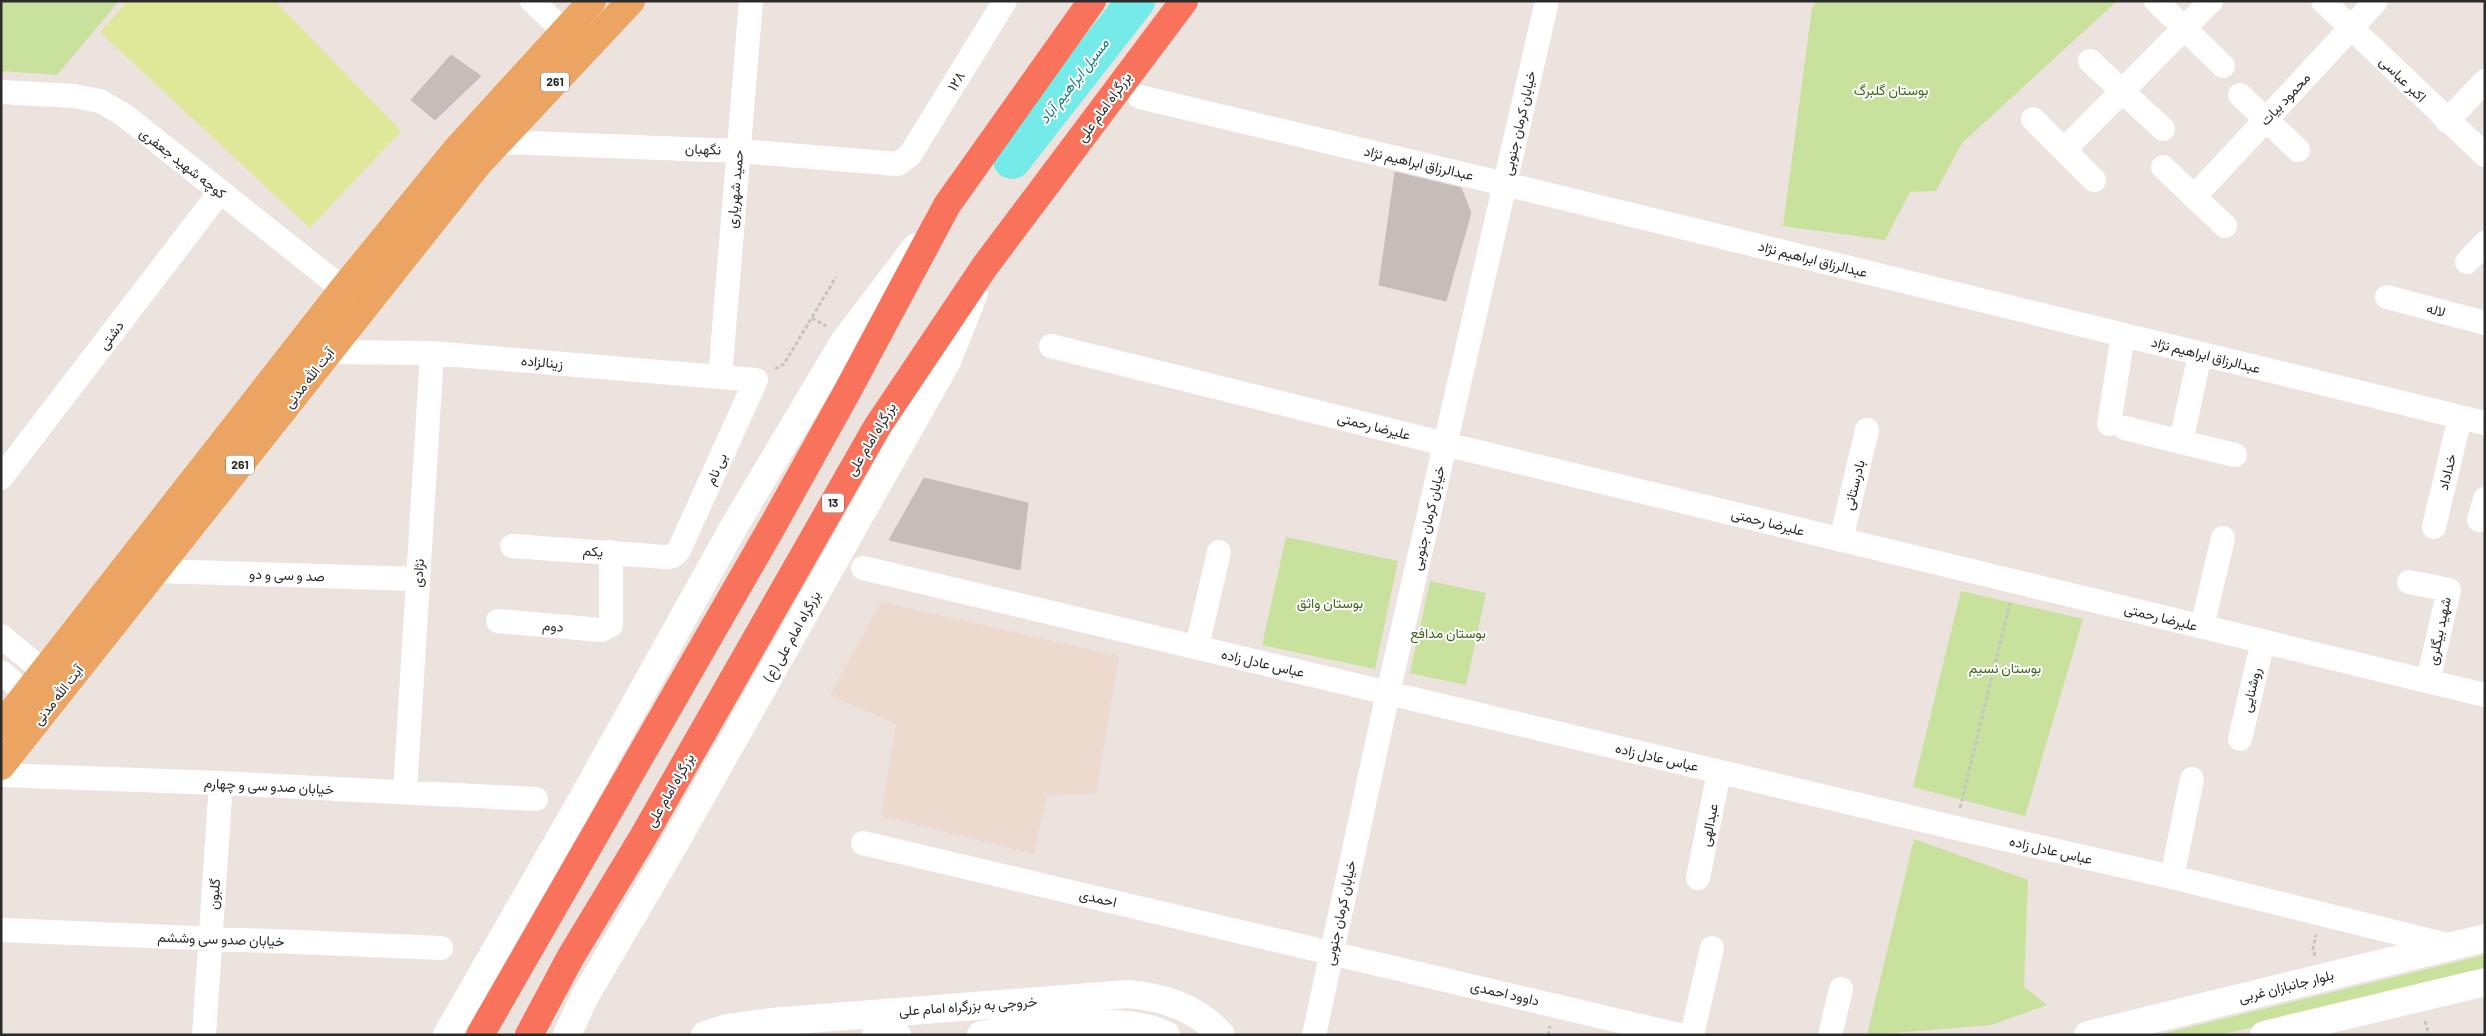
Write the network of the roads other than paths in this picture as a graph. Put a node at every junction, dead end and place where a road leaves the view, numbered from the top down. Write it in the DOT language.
graph roads {
  1 [pos="532,1"];
  2 [pos="592,1"];
  3 [pos="631,1"];
  4 [pos="751,1"];
  5 [pos="1005,1"];
  6 [pos="1092,1"];
  7 [pos="1184,1"];
  8 [pos="1547,1"];
  9 [pos="2156,1"];
  10 [pos="2211,1"];
  11 [pos="2323,1"];
  12 [pos="2376,1"];
  13 [pos="2184,28"];
  14 [pos="2351,28"];
  15 [pos="564,31"];
  16 [pos="584,51"];
  17 [pos="2090,61"];
  18 [pos="2223,66"];
  19 [pos="2485,81"];
  20 [pos="2123,91"];
  21 [pos="1,92"];
  22 [pos="2240,96"];
  23 [pos="1140,98"];
  24 [pos="2034,119"];
  25 [pos="2266,119"];
  26 [pos="2447,121"];
  27 [pos="2163,129"];
  28 [pos="499,142"];
  29 [pos="738,150"];
  30 [pos="2064,150"];
  31 [pos="2298,150"];
  32 [pos="2485,155"];
  33 [pos="905,160"];
  34 [pos="2163,167"];
  35 [pos="2094,180"];
  36 [pos="1505,184"];
  37 [pos="220,192"];
  38 [pos="2194,196"];
  39 [pos="947,205"];
  40 [pos="2224,226"];
  41 [pos="2485,243"];
  42 [pos="2467,262"];
  43 [pos="985,266"];
  44 [pos="343,289"];
  45 [pos="2387,297"];
  46 [pos="2485,323"];
  47 [pos="2124,335"];
  48 [pos="1051,346"];
  49 [pos="329,352"];
  50 [pos="432,354"];
  51 [pos="2200,354"];
  52 [pos="720,377"];
  53 [pos="756,380"];
  54 [pos="2460,417"];
  55 [pos="2485,423"];
  56 [pos="1867,430"];
  57 [pos="2181,442"];
  58 [pos="1445,444"];
  59 [pos="2235,455"];
  60 [pos="1,478"];
  61 [pos="2434,527"];
  62 [pos="2223,538"];
  63 [pos="1841,540"];
  64 [pos="512,546"];
  65 [pos="611,552"];
  66 [pos="1219,552"];
  67 [pos="673,556"];
  68 [pos="863,568"];
  69 [pos="156,571"];
  70 [pos="418,579"];
  71 [pos="2409,582"];
  72 [pos="498,622"];
  73 [pos="2202,627"];
  74 [pos="1,636"];
  75 [pos="2263,641"];
  76 [pos="1197,647"];
  77 [pos="1,672"];
  78 [pos="54,679"];
  79 [pos="2428,681"];
  80 [pos="1388,693"];
  81 [pos="2485,695"];
  82 [pos="36,702"];
  83 [pos="1,726"];
  84 [pos="2240,739"];
  85 [pos="1,766"];
  86 [pos="1719,772"];
  87 [pos="1,775"];
  88 [pos="2192,779"];
  89 [pos="221,783"];
  90 [pos="405,792"];
  91 [pos="536,799"];
  92 [pos="863,843"];
  93 [pos="2172,877"];
  94 [pos="1698,878"];
  95 [pos="1,930"];
  96 [pos="211,938"];
  97 [pos="2485,938"];
  98 [pos="2451,946"];
  99 [pos="441,948"];
  100 [pos="1712,948"];
  101 [pos="1332,952"];
  102 [pos="2485,982"];
  103 [pos="1841,989"];
  104 [pos="584,998"];
  105 [pos="204,1035"];
  106 [pos="447,1035"];
  107 [pos="480,1035"];
  108 [pos="528,1035"];
  109 [pos="566,1035"];
  110 [pos="588,1035"];
  111 [pos="705,1035"];
  112 [pos="876,1035"];
  113 [pos="897,1035"];
  114 [pos="981,1035"];
  115 [pos="1166,1035"];
  116 [pos="1221,1035"];
  117 [pos="1314,1035"];
  118 [pos="1679,1035"];
  119 [pos="1692,1035"];
  120 [pos="1830,1035"];
  121 [pos="2088,1035"];
  122 [pos="2264,1035"];
  1 -- 15 [label="street"];
  2 -- 15 [label="main road, 261"];
  3 -- 16 [label="main road, آیت الله مدنی / 261"];
  4 -- 29 [label="street, حمید شهریاری"];
  5 -- 33 [label="street, ۱۲۸"];
  6 -- 39 [label="highway"];
  7 -- 43 [label="highway, بزرگراه امام علی / 13"];
  8 -- 36 [label="street, خیابان کرمان جنوبی"];
  9 -- 13 [label="street"];
  10 -- 13 [label="street"];
  11 -- 14 [label="street, اکبر عباسی"];
  12 -- 14 [label="street, محمود بیات"];
  13 -- 18 [label="street"];
  13 -- 20 [label="street"];
  14 -- 25 [label="street, محمود بیات"];
  14 -- 26 [label="street, اکبر عباسی"];
  15 -- 16 [label="main road"];
  15 -- 44 [label="main road, آیت الله مدنی / 261"];
  16 -- 28 [label="main road, آیت الله مدنی / 261"];
  17 -- 20 [label="street"];
  19 -- 26 [label="street"];
  20 -- 27 [label="street"];
  20 -- 30 [label="street"];
  21 -- 37 [label="street, کوچه شهید جعفری"];
  22 -- 25 [label="street"];
  23 -- 36 [label="street, عبدالرزاق ابراهیم نژاد"];
  24 -- 30 [label="street"];
  25 -- 31 [label="street"];
  25 -- 38 [label="street, محمود بیات"];
  26 -- 32 [label="street, اکبر عباسی"];
  28 -- 29 [label="street, نگهبان"];
  28 -- 49 [label="main road, آیت الله مدنی / 261"];
  29 -- 33 [label="street, نگهبان"];
  29 -- 52 [label="street, حمید شهریاری"];
  30 -- 35 [label="street"];
  34 -- 38 [label="street"];
  36 -- 47 [label="street, عبدالرزاق ابراهیم نژاد"];
  36 -- 58 [label="street, خیابان کرمان جنوبی"];
  37 -- 44 [label="street, کوچه شهید جعفری"];
  37 -- 60 [label="street, دشتی"];
  38 -- 40 [label="street"];
  39 -- 106 [label="main road"];
  39 -- 107 [label="highway"];
  41 -- 42 [label="street"];
  43 -- 104 [label="main road, بزرگراه امام علی (ع)"];
  43 -- 108 [label="highway, بزرگراه امام علی / 13"];
  44 -- 78 [label="main road, آیت الله مدنی / 261"];
  45 -- 46 [label="street, لاله"];
  47 -- 51 [label="street, عبدالرزاق ابراهیم نژاد"];
  47 -- 57 [label="street"];
  48 -- 58 [label="street, علیرضا رحمتی"];
  49 -- 50 [label="street, زینالزاده"];
  49 -- 69 [label="main road, آیت الله مدنی / 261"];
  50 -- 52 [label="street, زینالزاده"];
  50 -- 70 [label="street, نژادی"];
  51 -- 54 [label="street, عبدالرزاق ابراهیم نژاد"];
  51 -- 57 [label="street"];
  52 -- 53 [label="street, زینالزاده"];
  53 -- 67 [label="street, بی نام"];
  54 -- 55 [label="street, عبدالرزاق ابراهیم نژاد"];
  54 -- 61 [label="street, خداداد"];
  56 -- 63 [label="street, بادرستانی"];
  57 -- 59 [label="street"];
  58 -- 63 [label="street, علیرضا رحمتی"];
  58 -- 80 [label="street, خیابان کرمان جنوبی"];
  62 -- 73 [label="street"];
  63 -- 73 [label="street, علیرضا رحمتی"];
  64 -- 65 [label="street, یکم"];
  65 -- 67 [label="street, یکم"];
  65 -- 72 [label="street, دوم"];
  66 -- 76 [label="street"];
  68 -- 76 [label="street, عباس عادل زاده"];
  69 -- 70 [label="street, صد و سی و دو"];
  69 -- 78 [label="main road, آیت الله مدنی / 261"];
  70 -- 90 [label="street, نژادی"];
  71 -- 79 [label="street, شهید بیگلری"];
  73 -- 75 [label="street, علیرضا رحمتی"];
  74 -- 78 [label="street"];
  75 -- 79 [label="street, علیرضا رحمتی"];
  75 -- 84 [label="street, روشنایی"];
  76 -- 80 [label="street, عباس عادل زاده"];
  77 -- 82 [label="street"];
  78 -- 82 [label="main road, آیت الله مدنی / 261"];
  79 -- 81 [label="street, علیرضا رحمتی"];
  80 -- 86 [label="street, عباس عادل زاده"];
  80 -- 101 [label="street, خیابان کرمان جنوبی"];
  82 -- 83 [label="main road, آیت الله مدنی / 261"];
  82 -- 85 [label="main road, آیت الله مدنی / 261"];
  86 -- 93 [label="street, عباس عادل زاده"];
  86 -- 94 [label="street, عبدالهی"];
  87 -- 89 [label="street, خیابان صدو سی و چهارم"];
  88 -- 93 [label="street"];
  89 -- 90 [label="street, خیابان صدو سی و چهارم"];
  89 -- 96 [label="street, گلبون"];
  90 -- 91 [label="street, خیابان صدو سی و چهارم"];
  92 -- 101 [label="street, احمدی"];
  93 -- 98 [label="street, عباس عادل زاده"];
  95 -- 96 [label="street, خیابان صدو سی وششم"];
  96 -- 99 [label="street, خیابان صدو سی وششم"];
  96 -- 105 [label="street, گلبون"];
  97 -- 98 [label="main road, بلوار جانبازان غربی"];
  98 -- 121 [label="main road, بلوار جانبازان غربی"];
  100 -- 119 [label="street"];
  101 -- 117 [label="street, خیابان کرمان جنوبی"];
  101 -- 118 [label="street, داوود احمدی"];
  102 -- 122 [label="main road"];
  103 -- 120 [label="street"];
  104 -- 109 [label="main road, بزرگراه امام علی (ع)"];
  104 -- 110 [label="main road"];
  111 -- 116 [label="main road, خروجی به بزرگراه امام علی"];
  112 -- 113 [label="main road"];
  114 -- 115 [label="main road"];
}
